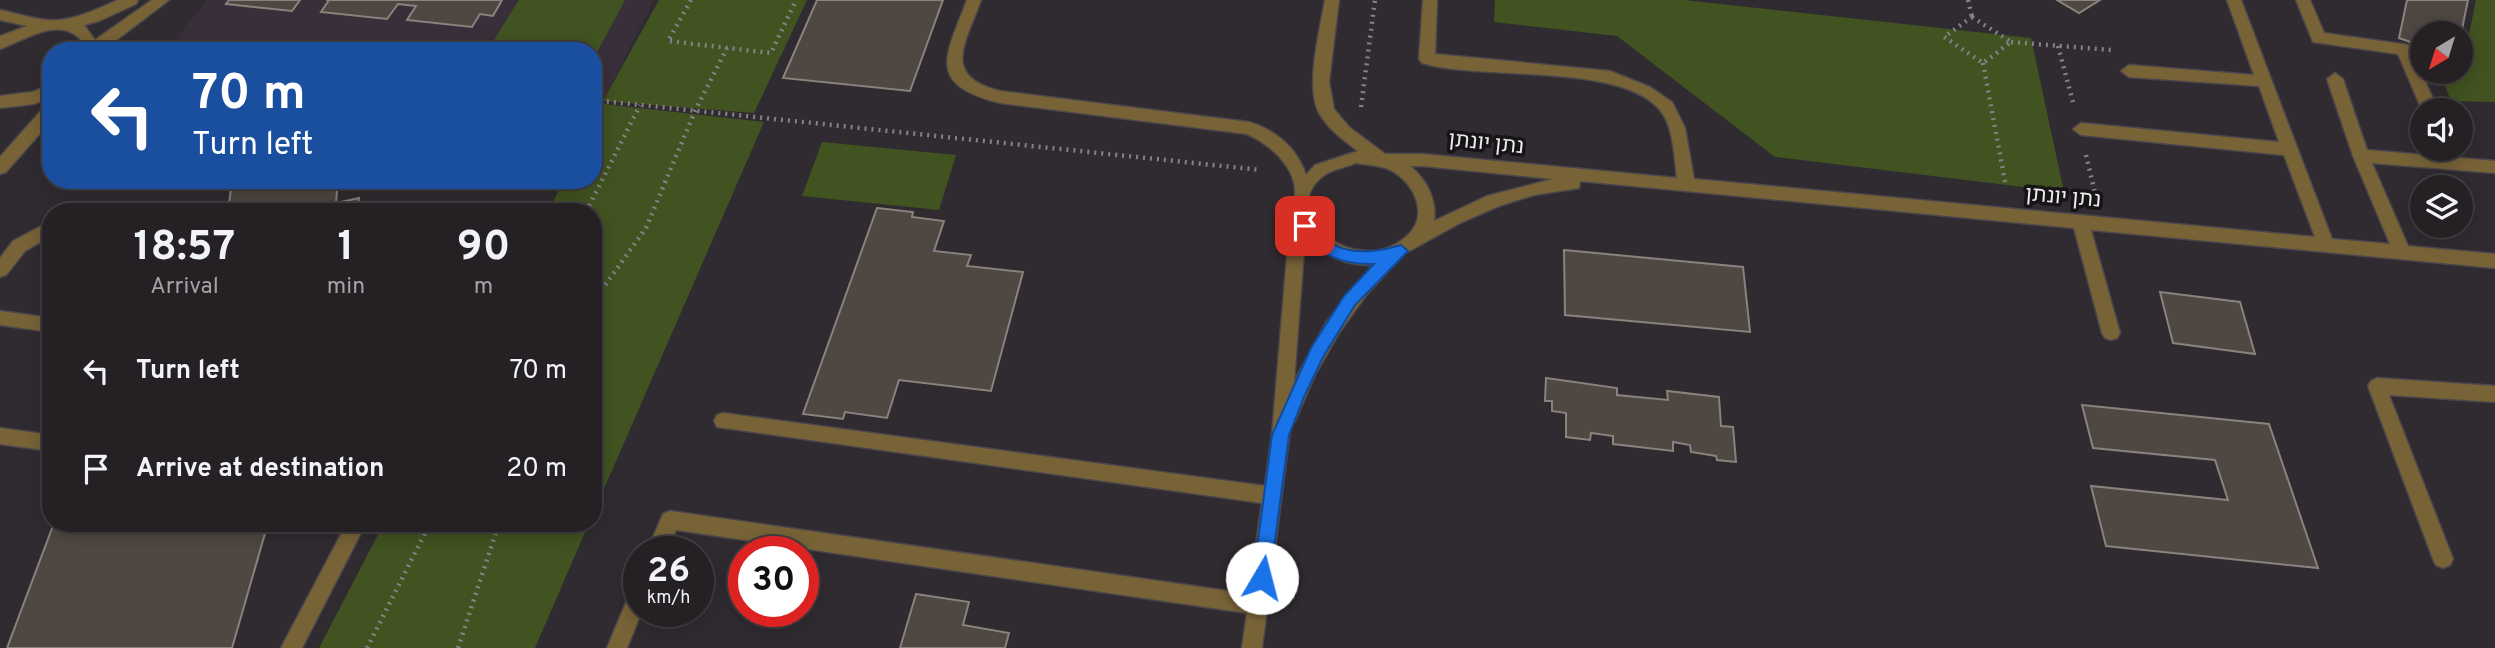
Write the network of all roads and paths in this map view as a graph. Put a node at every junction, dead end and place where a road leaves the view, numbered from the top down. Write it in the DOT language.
graph roads {
  1 [pos="131,0"];
  2 [pos="162,0"];
  3 [pos="691,0"];
  4 [pos="796,0"];
  5 [pos="974,0"];
  6 [pos="1332,0"];
  7 [pos="1374,0"];
  8 [pos="1430,0"];
  9 [pos="1968,0"];
  10 [pos="2234,0"];
  11 [pos="2303,0"];
  12 [pos="0,15"];
  13 [pos="1972,17"];
  14 [pos="55,25"];
  15 [pos="90,42"];
  16 [pos="104,42"];
  17 [pos="0,43"];
  18 [pos="727,48"];
  19 [pos="1983,62"];
  20 [pos="2129,71"];
  21 [pos="2335,79"];
  22 [pos="2264,82"];
  23 [pos="42,95"];
  24 [pos="2425,98"];
  25 [pos="602,101"];
  26 [pos="0,102"];
  27 [pos="640,105"];
  28 [pos="695,111"];
  29 [pos="42,120"];
  30 [pos="2081,129"];
  31 [pos="1357,141"];
  32 [pos="2290,149"];
  33 [pos="2361,156"];
  34 [pos="2410,156"];
  35 [pos="1382,160"];
  36 [pos="2470,161"];
  37 [pos="2495,167"];
  38 [pos="0,168"];
  39 [pos="602,180"];
  40 [pos="1626,181"];
  41 [pos="1688,187"];
  42 [pos="1301,191"];
  43 [pos="2012,216"];
  44 [pos="2081,222"];
  45 [pos="42,233"];
  46 [pos="1416,239"];
  47 [pos="2326,245"];
  48 [pos="1401,251"];
  49 [pos="2402,252"];
  50 [pos="2495,261"];
  51 [pos="0,270"];
  52 [pos="602,289"];
  53 [pos="0,318"];
  54 [pos="42,325"];
  55 [pos="2111,333"];
  56 [pos="2495,394"];
  57 [pos="723,421"];
  58 [pos="1281,435"];
  59 [pos="0,436"];
  60 [pos="42,442"];
  61 [pos="1272,496"];
  62 [pos="352,532"];
  63 [pos="425,532"];
  64 [pos="496,532"];
  65 [pos="663,536"];
  66 [pos="2442,559"];
  67 [pos="1258,605"];
  68 [pos="626,627"];
  69 [pos="291,648"];
  70 [pos="367,648"];
  71 [pos="458,648"];
  72 [pos="617,648"];
  73 [pos="1252,648"];
  1 -- 14 [label="street"];
  2 -- 16 [label="street"];
  3 -- 18 [label="path"];
  4 -- 18 [label="path"];
  5 -- 42 [label="street"];
  6 -- 31 [label="street"];
  7 -- 31 [label="path"];
  8 -- 41 [label="street"];
  9 -- 13 [label="path"];
  10 -- 22 [label="street"];
  11 -- 24 [label="street"];
  12 -- 14 [label="street"];
  13 -- 19 [label="path"];
  13 -- 19 [label="path"];
  14 -- 15 [label="street"];
  14 -- 17 [label="street"];
  18 -- 28 [label="path"];
  19 -- 43 [label="path"];
  20 -- 22 [label="street"];
  21 -- 33 [label="street"];
  22 -- 32 [label="street"];
  23 -- 26 [label="street"];
  25 -- 27 [label="path"];
  27 -- 28 [label="path"];
  27 -- 39 [label="path"];
  28 -- 42 [label="path"];
  28 -- 52 [label="path"];
  29 -- 38 [label="street"];
  30 -- 32 [label="street"];
  31 -- 35 [label="street"];
  32 -- 47 [label="street"];
  33 -- 34 [label="street"];
  33 -- 49 [label="street"];
  35 -- 40 [label="street, נתן יונתן"];
  35 -- 42 [label="street"];
  35 -- 46 [label="street"];
  36 -- 37 [label="street"];
  40 -- 41 [label="street, נתן יונתן"];
  40 -- 46 [label="street, נתן יונתן"];
  41 -- 43 [label="street, נתן יונתן"];
  42 -- 48 [label="street"];
  42 -- 58 [label="street"];
  43 -- 44 [label="street, נתן יונתן"];
  44 -- 47 [label="street, נתן יונתן"];
  44 -- 55 [label="street"];
  45 -- 51 [label="street"];
  46 -- 48 [label="street"];
  47 -- 49 [label="street, נתן יונתן"];
  48 -- 58 [label="street"];
  49 -- 50 [label="street, נתן יונתן"];
  53 -- 54 [label="street"];
  56 -- 66 [label="street"];
  57 -- 61 [label="street"];
  58 -- 61 [label="street"];
  59 -- 60 [label="street"];
  61 -- 67 [label="street"];
  62 -- 69 [label="street"];
  63 -- 70 [label="path"];
  64 -- 71 [label="path"];
  65 -- 67 [label="street"];
  67 -- 73 [label="street"];
  68 -- 72 [label="street"];
}
